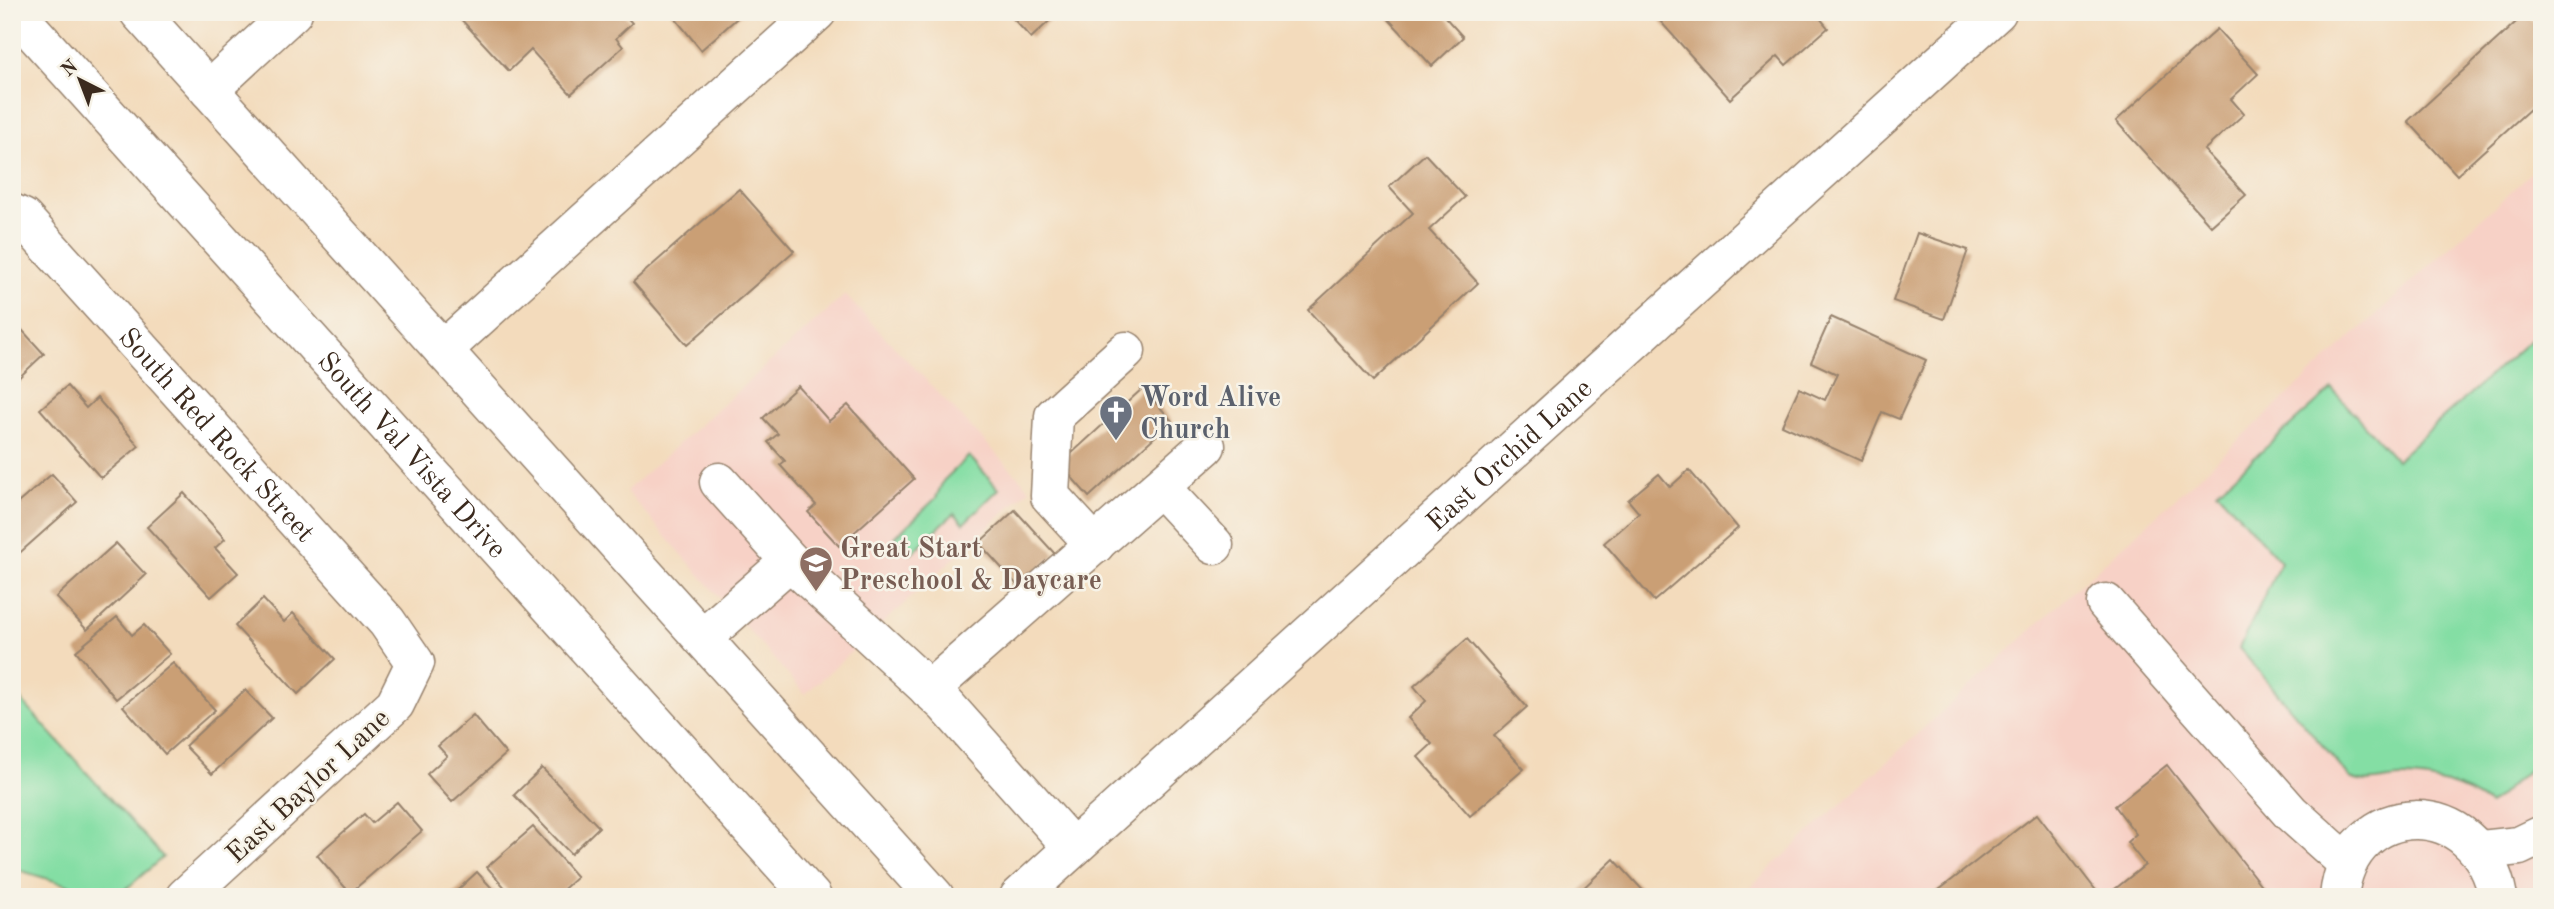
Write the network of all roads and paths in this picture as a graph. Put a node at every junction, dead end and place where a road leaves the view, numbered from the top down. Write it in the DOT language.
graph roads {
  1 [pos="15,12"];
  2 [pos="139,12"];
  3 [pos="293,12"];
  4 [pos="817,12"];
  5 [pos="1997,12"];
  6 [pos="209,90"];
  7 [pos="12,213"];
  8 [pos="443,350"];
  9 [pos="1126,351"];
  10 [pos="1206,446"];
  11 [pos="719,482"];
  12 [pos="1160,487"];
  13 [pos="1095,545"];
  14 [pos="1214,545"];
  15 [pos="790,561"];
  16 [pos="2106,603"];
  17 [pos="702,638"];
  18 [pos="415,663"];
  19 [pos="929,690"];
  20 [pos="2542,835"];
  21 [pos="1073,848"];
  22 [pos="2481,850"];
  23 [pos="2343,880"];
  24 [pos="185,897"];
  25 [pos="812,897"];
  26 [pos="935,897"];
  27 [pos="1018,897"];
  28 [pos="2498,897"];
  1 -- 25 [label="main road, South Val Vista Drive"];
  2 -- 6 [label="main road"];
  3 -- 6 [label="main road"];
  4 -- 8 [label="main road"];
  5 -- 21 [label="main road, East Orchid Lane"];
  6 -- 8 [label="main road"];
  7 -- 18 [label="main road, South Red Rock Street"];
  8 -- 17 [label="main road"];
  9 -- 13 [label="main road"];
  10 -- 12 [label="main road"];
  11 -- 15 [label="main road"];
  12 -- 13 [label="main road"];
  12 -- 14 [label="main road"];
  13 -- 19 [label="main road"];
  15 -- 17 [label="main road"];
  15 -- 19 [label="main road"];
  16 -- 23 [label="main road"];
  17 -- 26 [label="main road"];
  18 -- 24 [label="main road, East Baylor Lane"];
  19 -- 21 [label="main road"];
  20 -- 22 [label="main road"];
  21 -- 27 [label="main road, East Orchid Lane"];
  22 -- 23 [label="main road"];
  22 -- 28 [label="main road"];
}
